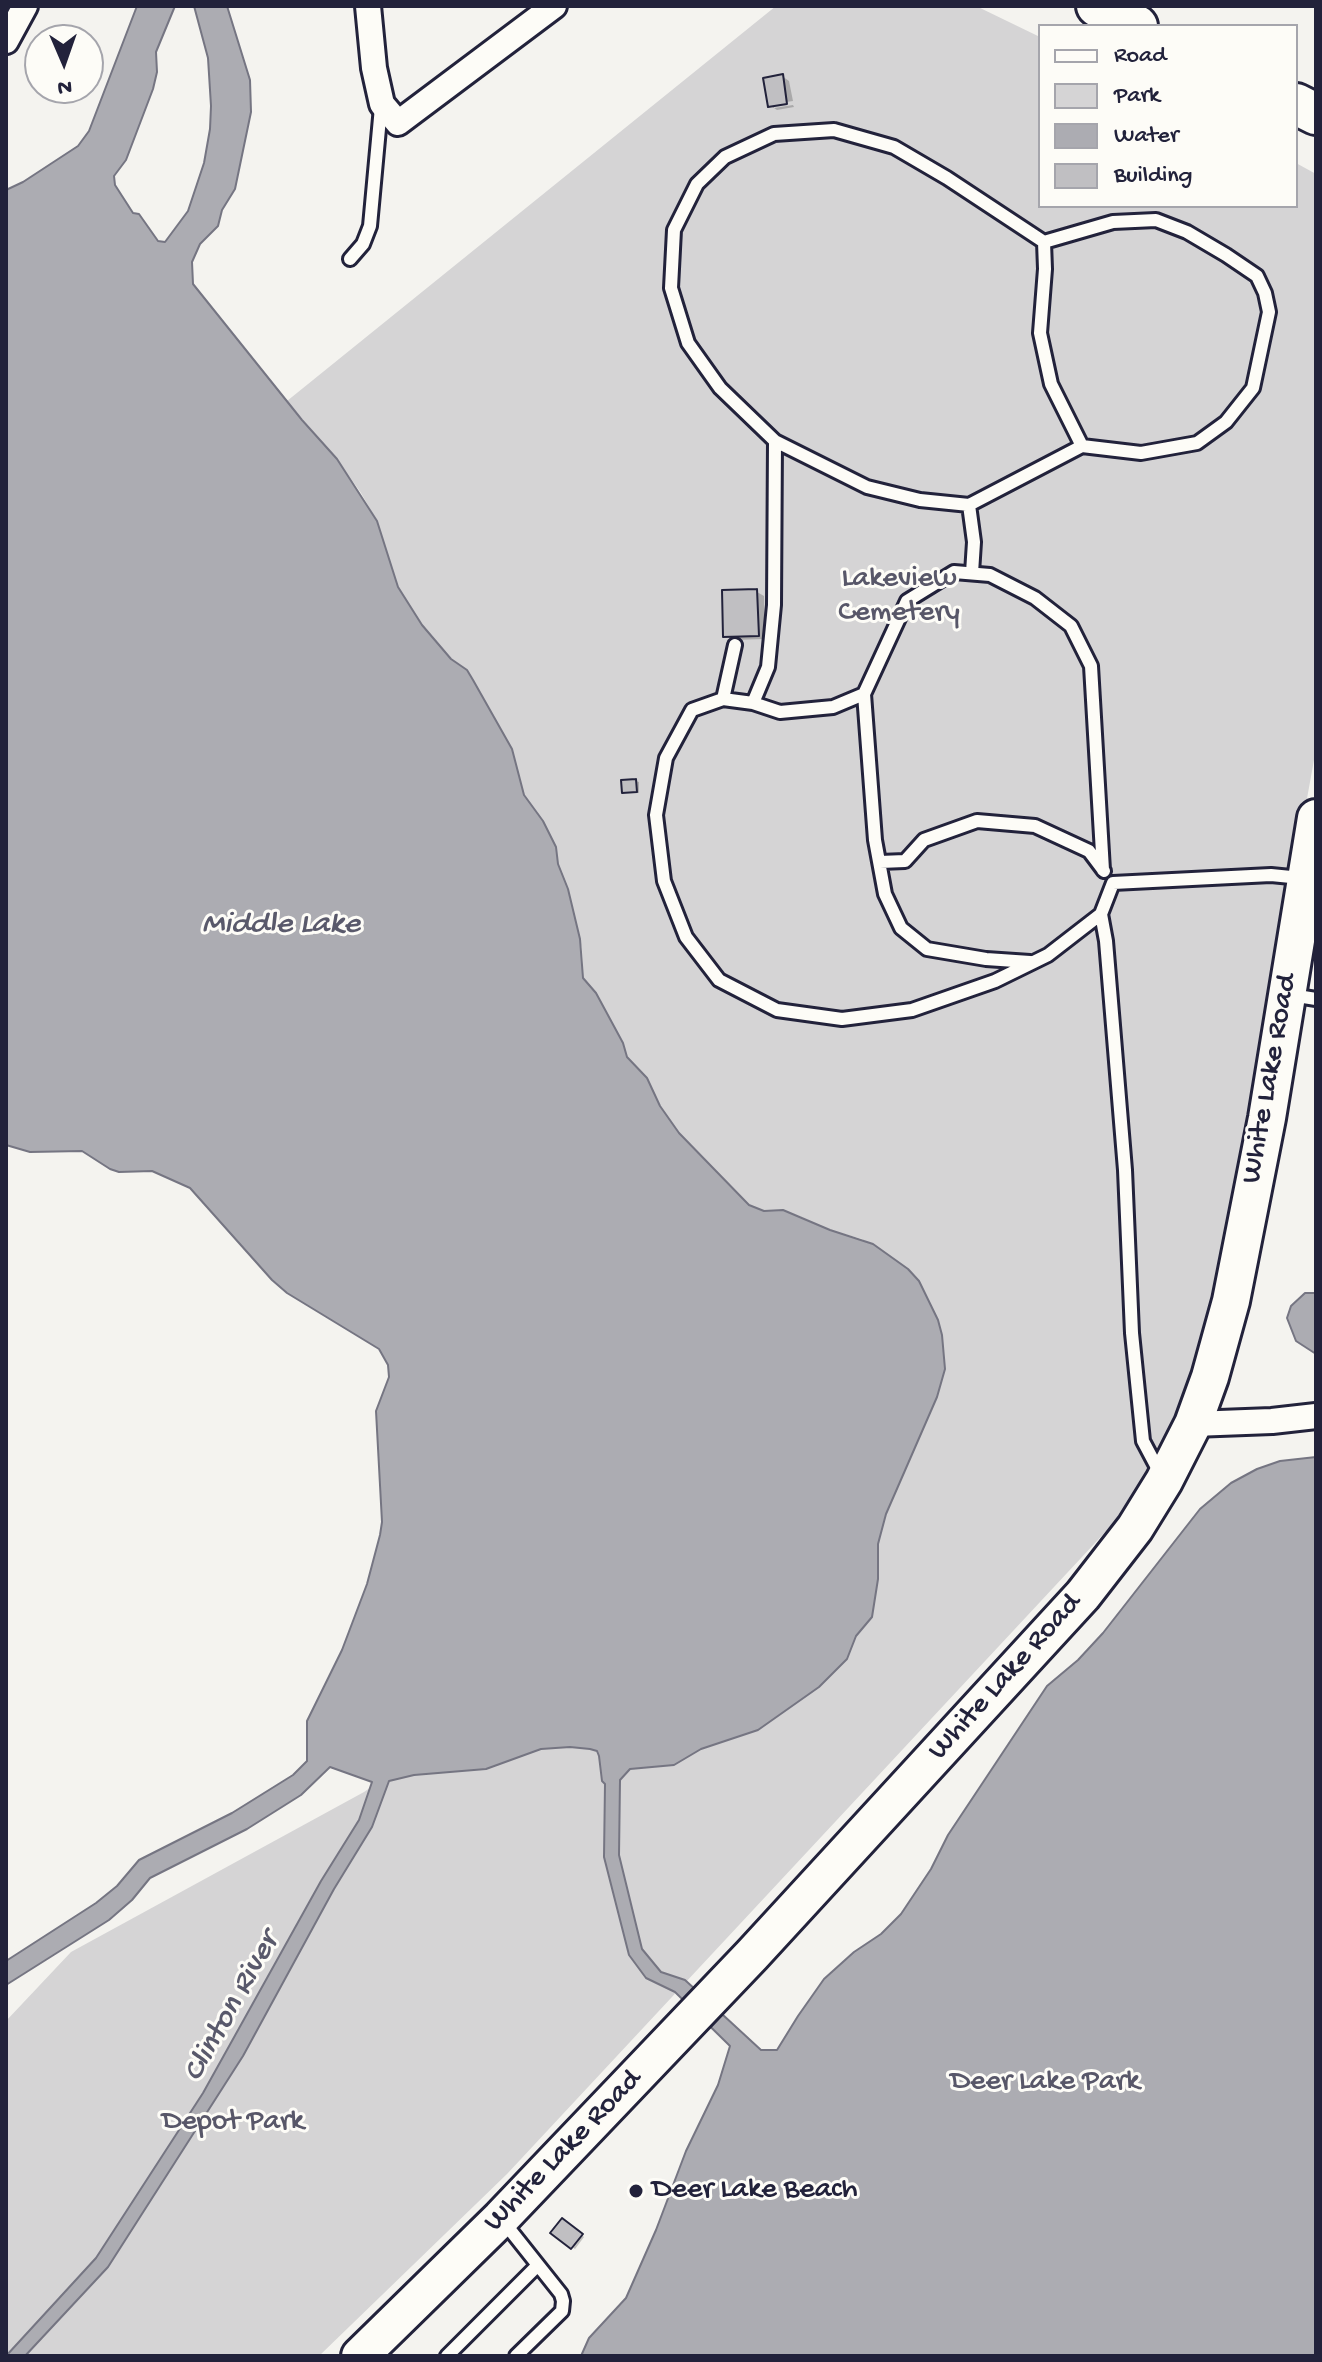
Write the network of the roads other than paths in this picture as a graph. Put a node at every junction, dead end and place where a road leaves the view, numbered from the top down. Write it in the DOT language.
graph roads {
  1 [pos="25,6"];
  2 [pos="368,6"];
  3 [pos="554,6"];
  4 [pos="1097,6"];
  5 [pos="1133,24"];
  6 [pos="6,41"];
  7 [pos="382,104"];
  8 [pos="1298,105"];
  9 [pos="1316,114"];
  10 [pos="1044,242"];
  11 [pos="350,259"];
  12 [pos="775,441"];
  13 [pos="1082,446"];
  14 [pos="969,505"];
  15 [pos="972,573"];
  16 [pos="735,645"];
  17 [pos="864,694"];
  18 [pos="723,699"];
  19 [pos="753,703"];
  20 [pos="1316,818"];
  21 [pos="880,862"];
  22 [pos="1103,870"];
  23 [pos="1305,878"];
  24 [pos="1113,883"];
  25 [pos="1101,914"];
  26 [pos="1033,963"];
  27 [pos="1301,996"];
  28 [pos="1316,1416"];
  29 [pos="1193,1424"];
  30 [pos="1164,1481"];
  31 [pos="501,2218"];
  32 [pos="538,2265"];
  33 [pos="360,2356"];
  34 [pos="447,2356"];
  35 [pos="516,2356"];
  1 -- 6 [label="street"];
  2 -- 7 [label="street"];
  3 -- 7 [label="street"];
  4 -- 5 [label="main road"];
  7 -- 11 [label="lane"];
  8 -- 9 [label="main road"];
  10 -- 12 [label="lane"];
  10 -- 13 [label="lane"];
  10 -- 13 [label="lane"];
  12 -- 14 [label="lane"];
  12 -- 19 [label="lane"];
  13 -- 14 [label="lane"];
  14 -- 15 [label="lane"];
  15 -- 17 [label="lane"];
  15 -- 22 [label="lane"];
  16 -- 18 [label="lane"];
  17 -- 19 [label="lane"];
  17 -- 21 [label="lane"];
  18 -- 19 [label="lane"];
  18 -- 26 [label="lane"];
  20 -- 23 [label="street, White Lake Road"];
  21 -- 22 [label="lane"];
  21 -- 26 [label="lane"];
  22 -- 24 [label="lane"];
  23 -- 24 [label="lane"];
  23 -- 27 [label="street, White Lake Road"];
  24 -- 25 [label="lane"];
  25 -- 26 [label="lane"];
  25 -- 30 [label="lane"];
  27 -- 29 [label="street, White Lake Road"];
  28 -- 29 [label="street"];
  29 -- 30 [label="street, White Lake Road"];
  30 -- 31 [label="street, White Lake Road"];
  31 -- 32 [label="lane"];
  31 -- 33 [label="street, White Lake Road"];
  32 -- 34 [label="lane"];
  32 -- 35 [label="lane"];
}
